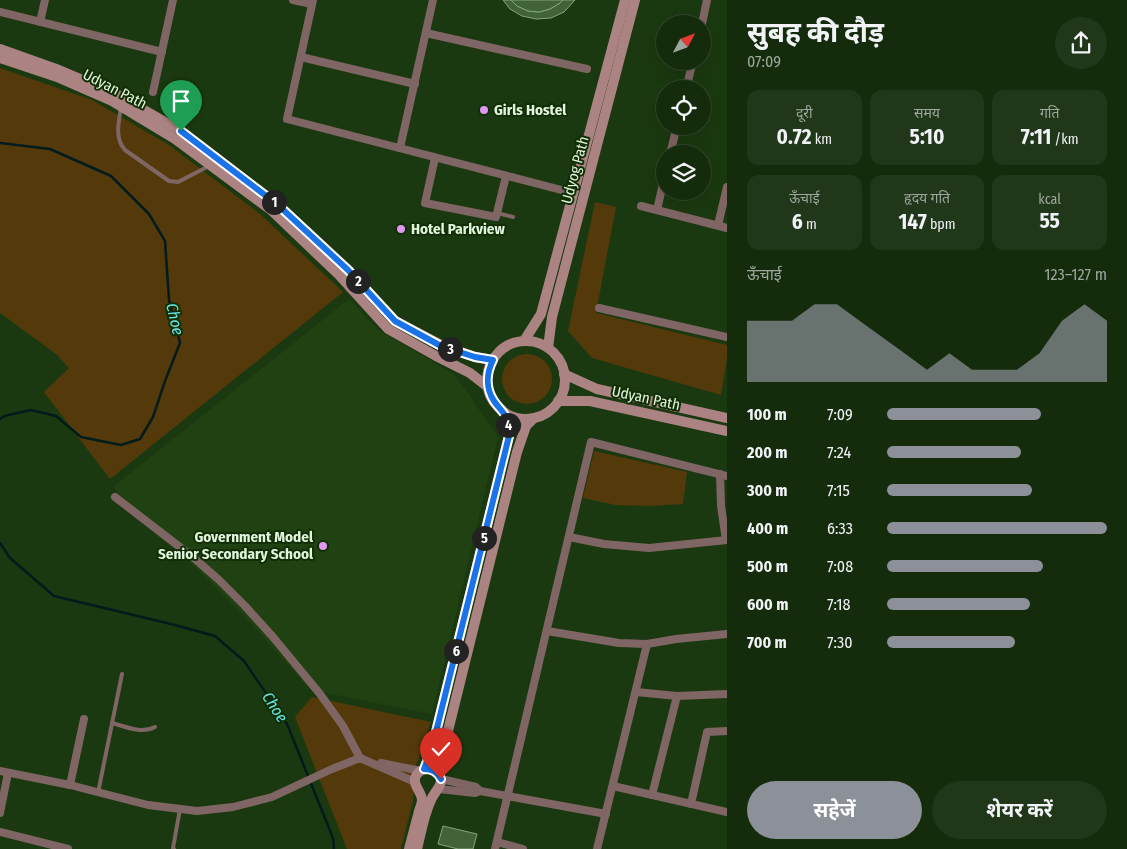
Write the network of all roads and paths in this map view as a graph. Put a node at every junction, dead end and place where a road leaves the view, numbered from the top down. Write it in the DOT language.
graph roads {
  1 [pos="45,0"];
  2 [pos="173,0"];
  3 [pos="293,0"];
  4 [pos="433,0"];
  5 [pos="625,0"];
  6 [pos="635,0"];
  7 [pos="707,0"];
  8 [pos="312,2"];
  9 [pos="0,12"];
  10 [pos="704,15"];
  11 [pos="40,22"];
  12 [pos="426,33"];
  13 [pos="0,49"];
  14 [pos="162,52"];
  15 [pos="301,57"];
  16 [pos="0,58"];
  17 [pos="587,69"];
  18 [pos="415,84"];
  19 [pos="153,92"];
  20 [pos="120,106"];
  21 [pos="400,148"];
  22 [pos="435,158"];
  23 [pos="210,165"];
  24 [pos="506,176"];
  25 [pos="727,187"];
  26 [pos="573,193"];
  27 [pos="659,200"];
  28 [pos="641,206"];
  29 [pos="657,210"];
  30 [pos="497,213"];
  31 [pos="513,217"];
  32 [pos="718,225"];
  33 [pos="727,228"];
  34 [pos="599,308"];
  35 [pos="727,337"];
  36 [pos="524,341"];
  37 [pos="548,348"];
  38 [pos="493,360"];
  39 [pos="564,374"];
  40 [pos="488,387"];
  41 [pos="558,402"];
  42 [pos="502,410"];
  43 [pos="534,418"];
  44 [pos="727,418"];
  45 [pos="727,431"];
  46 [pos="724,475"];
  47 [pos="115,497"];
  48 [pos="568,537"];
  49 [pos="726,540"];
  50 [pos="546,630"];
  51 [pos="727,634"];
  52 [pos="647,644"];
  53 [pos="122,674"];
  54 [pos="636,692"];
  55 [pos="727,694"];
  56 [pos="677,696"];
  57 [pos="84,720"];
  58 [pos="112,723"];
  59 [pos="155,727"];
  60 [pos="727,731"];
  61 [pos="364,759"];
  62 [pos="422,770"];
  63 [pos="4,772"];
  64 [pos="438,783"];
  65 [pos="70,785"];
  66 [pos="416,785"];
  67 [pos="613,786"];
  68 [pos="98,793"];
  69 [pos="652,795"];
  70 [pos="507,797"];
  71 [pos="692,804"];
  72 [pos="180,809"];
  73 [pos="727,812"];
  74 [pos="0,813"];
  75 [pos="606,814"];
  76 [pos="0,832"];
  77 [pos="496,846"];
  78 [pos="68,849"];
  79 [pos="174,849"];
  80 [pos="409,849"];
  81 [pos="417,849"];
  82 [pos="523,849"];
  83 [pos="597,849"];
  1 -- 11 [label="street"];
  2 -- 14 [label="street"];
  3 -- 8 [label="street"];
  4 -- 12 [label="street"];
  5 -- 26 [label="main road, Udyog Path"];
  6 -- 37 [label="main road, Udyog Path"];
  7 -- 10 [label="street"];
  8 -- 15 [label="street"];
  9 -- 11 [label="street"];
  11 -- 14 [label="street"];
  12 -- 17 [label="street"];
  12 -- 18 [label="street"];
  13 -- 38 [label="main road, Udyan Path"];
  14 -- 19 [label="street"];
  15 -- 18 [label="street"];
  15 -- 21 [label="street"];
  16 -- 20 [label="main road, Udyan Path"];
  18 -- 21 [label="street"];
  20 -- 23 [label="main road, Udyan Path"];
  20 -- 23 [label="lane"];
  21 -- 22 [label="street"];
  22 -- 24 [label="street"];
  22 -- 30 [label="street"];
  23 -- 40 [label="main road, Udyan Path"];
  24 -- 26 [label="street"];
  24 -- 30 [label="street"];
  25 -- 32 [label="street"];
  26 -- 36 [label="main road, Udyog Path"];
  27 -- 29 [label="street"];
  28 -- 29 [label="street"];
  29 -- 32 [label="street"];
  30 -- 31 [label="lane"];
  32 -- 33 [label="street"];
  34 -- 35 [label="street"];
  36 -- 37 [label="main road"];
  36 -- 38 [label="main road"];
  37 -- 39 [label="main road"];
  38 -- 40 [label="main road"];
  39 -- 41 [label="main road"];
  39 -- 44 [label="main road, Udyan Path"];
  40 -- 42 [label="main road"];
  41 -- 43 [label="main road"];
  41 -- 45 [label="main road, Udyan Path"];
  42 -- 43 [label="main road"];
  42 -- 62 [label="main road"];
  43 -- 64 [label="main road"];
  46 -- 48 [label="street"];
  46 -- 49 [label="street"];
  47 -- 61 [label="street"];
  48 -- 49 [label="street"];
  48 -- 50 [label="street"];
  50 -- 52 [label="street"];
  50 -- 70 [label="street"];
  51 -- 52 [label="street"];
  52 -- 54 [label="street"];
  53 -- 58 [label="lane"];
  54 -- 56 [label="street"];
  54 -- 67 [label="street"];
  55 -- 56 [label="street"];
  56 -- 69 [label="street"];
  57 -- 65 [label="street"];
  58 -- 59 [label="lane"];
  58 -- 68 [label="lane"];
  60 -- 71 [label="street"];
  61 -- 62 [label="street"];
  61 -- 66 [label="street"];
  61 -- 72 [label="street"];
  62 -- 64 [label="main road"];
  62 -- 66 [label="main road"];
  63 -- 65 [label="street"];
  63 -- 74 [label="street"];
  64 -- 66 [label="main road"];
  64 -- 70 [label="street"];
  64 -- 81 [label="main road"];
  65 -- 68 [label="street"];
  66 -- 80 [label="main road"];
  67 -- 69 [label="street"];
  67 -- 75 [label="street"];
  68 -- 72 [label="street"];
  69 -- 71 [label="street"];
  70 -- 75 [label="street"];
  70 -- 77 [label="street"];
  71 -- 73 [label="street"];
  72 -- 79 [label="lane"];
  75 -- 83 [label="street"];
  76 -- 78 [label="street"];
  77 -- 82 [label="street"];
}
